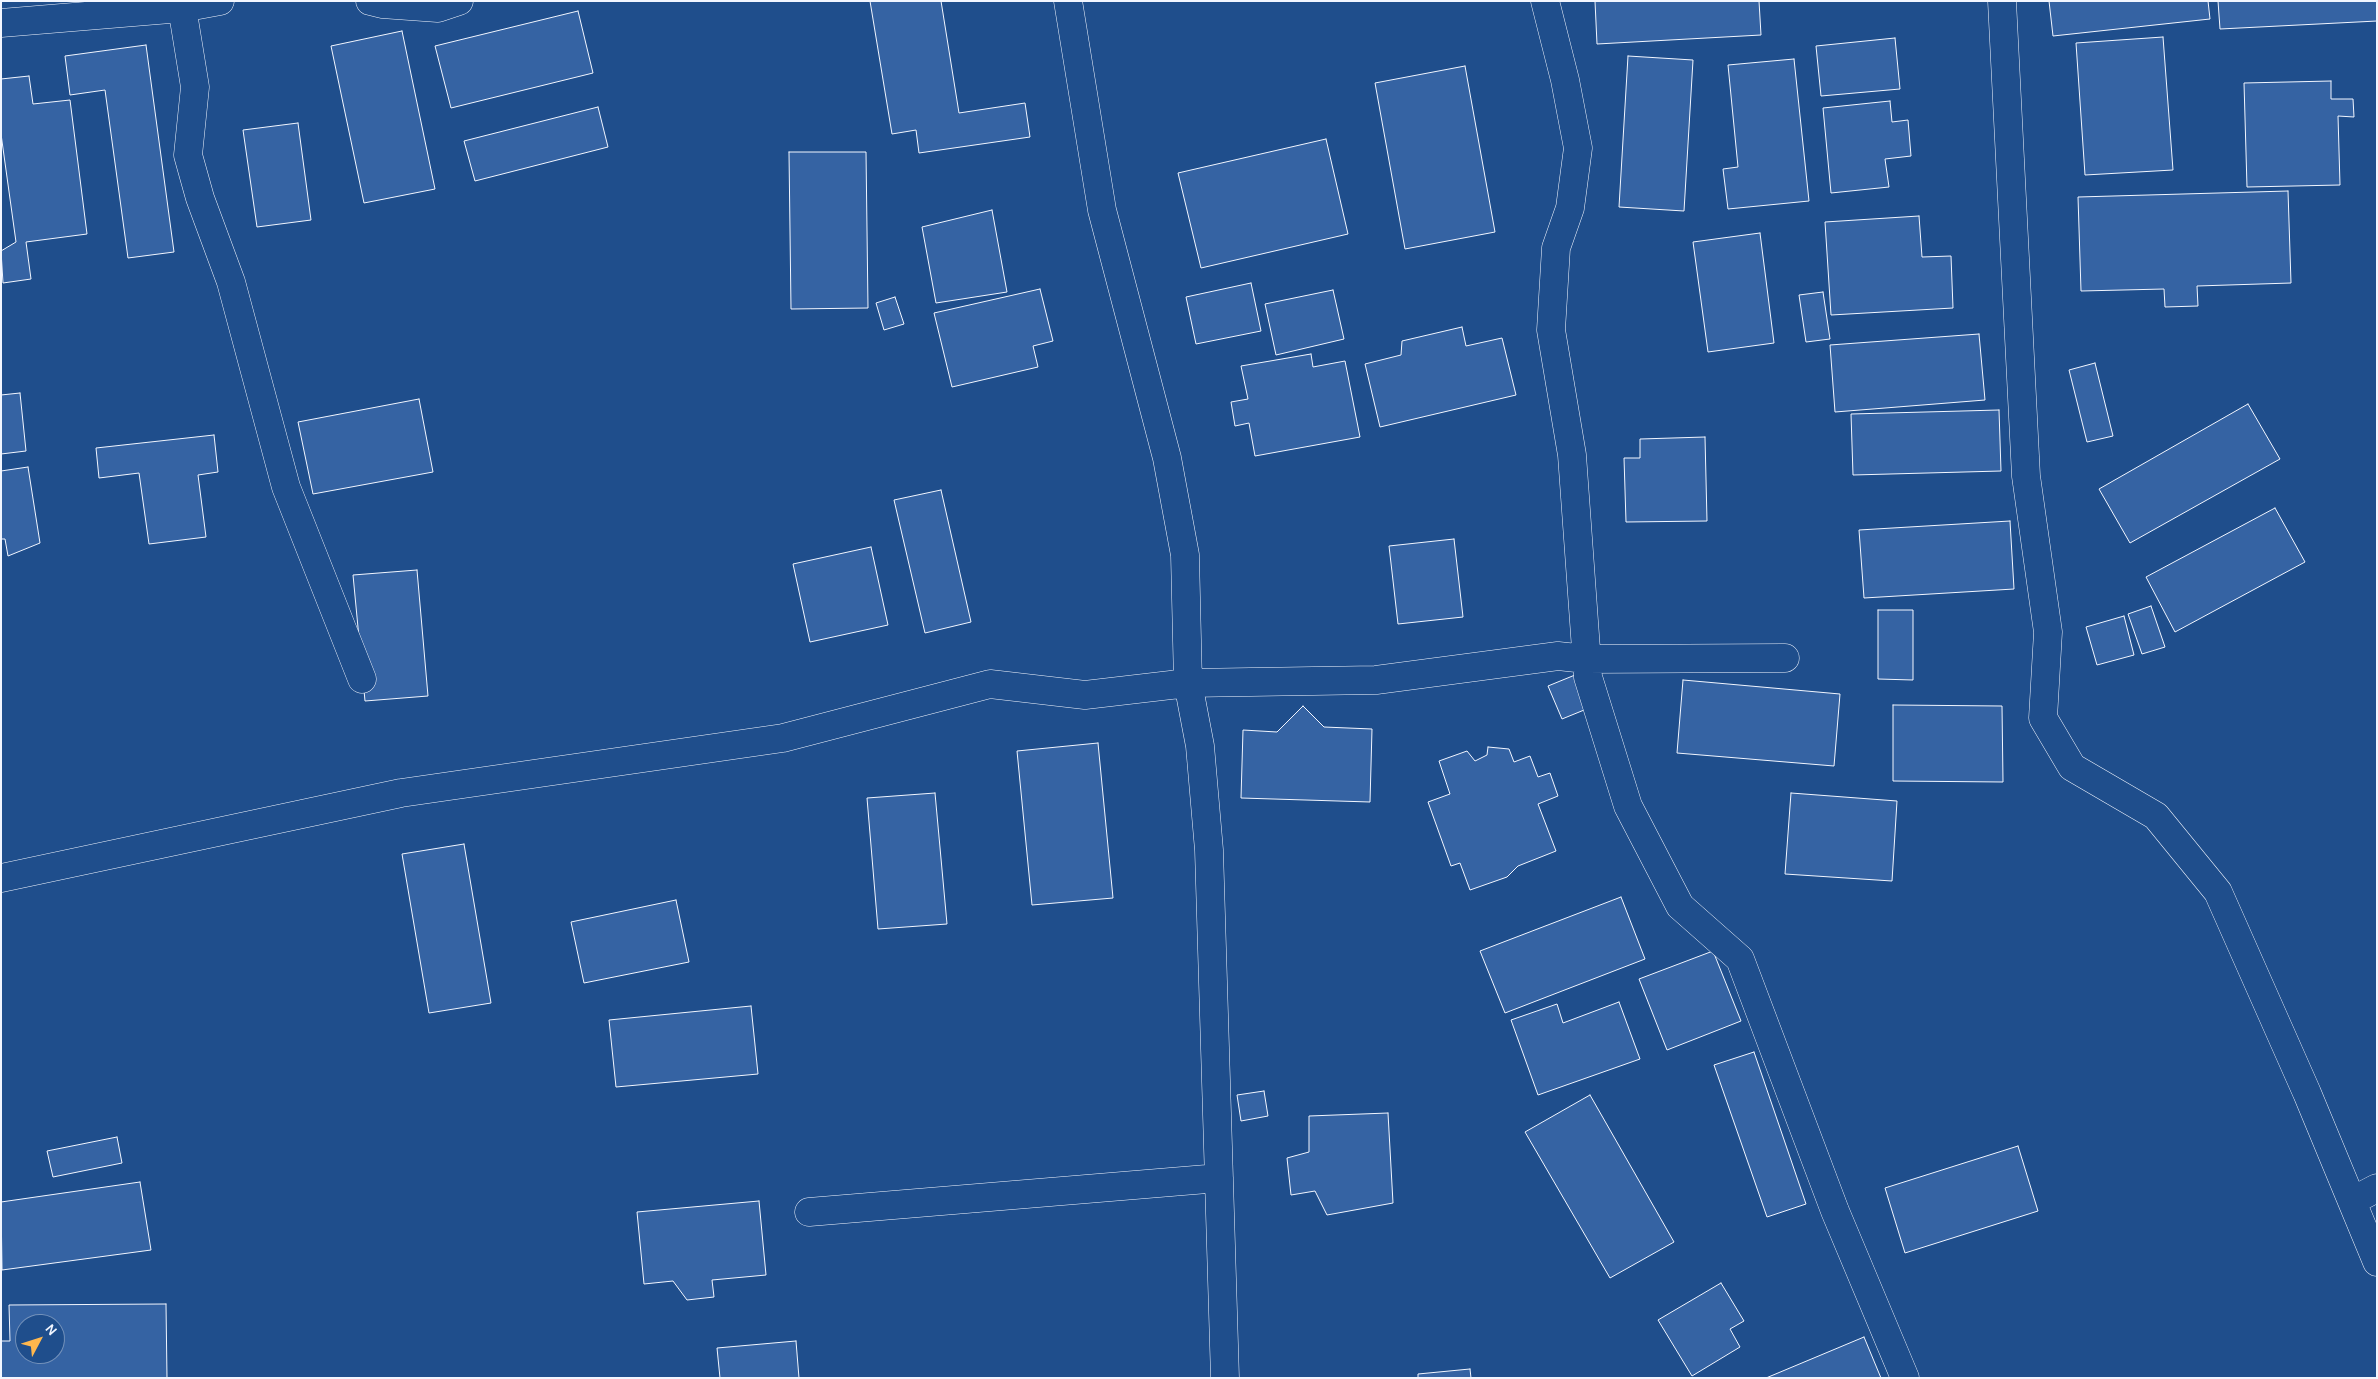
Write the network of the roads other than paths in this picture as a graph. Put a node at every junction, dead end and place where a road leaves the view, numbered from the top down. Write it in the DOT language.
graph roads {
  1 [pos="220,1"];
  2 [pos="370,1"];
  3 [pos="459,1"];
  4 [pos="1068,1"];
  5 [pos="1545,1"];
  6 [pos="2002,1"];
  7 [pos="182,5"];
  8 [pos="1,23"];
  9 [pos="1785,658"];
  10 [pos="1586,659"];
  11 [pos="362,679"];
  12 [pos="1188,683"];
  13 [pos="1,878"];
  14 [pos="1219,1178"];
  15 [pos="2377,1188"];
  16 [pos="2352,1202"];
  17 [pos="809,1212"];
  18 [pos="2377,1262"];
  19 [pos="1225,1378"];
  20 [pos="1905,1378"];
  1 -- 7 [label="street"];
  2 -- 3 [label="street"];
  4 -- 12 [label="street"];
  5 -- 10 [label="street"];
  6 -- 16 [label="street"];
  7 -- 8 [label="street"];
  7 -- 11 [label="street"];
  9 -- 10 [label="street"];
  10 -- 12 [label="street"];
  10 -- 20 [label="street"];
  12 -- 13 [label="street"];
  12 -- 14 [label="street"];
  14 -- 17 [label="street"];
  14 -- 19 [label="street"];
  15 -- 16 [label="street"];
  16 -- 18 [label="street"];
}
